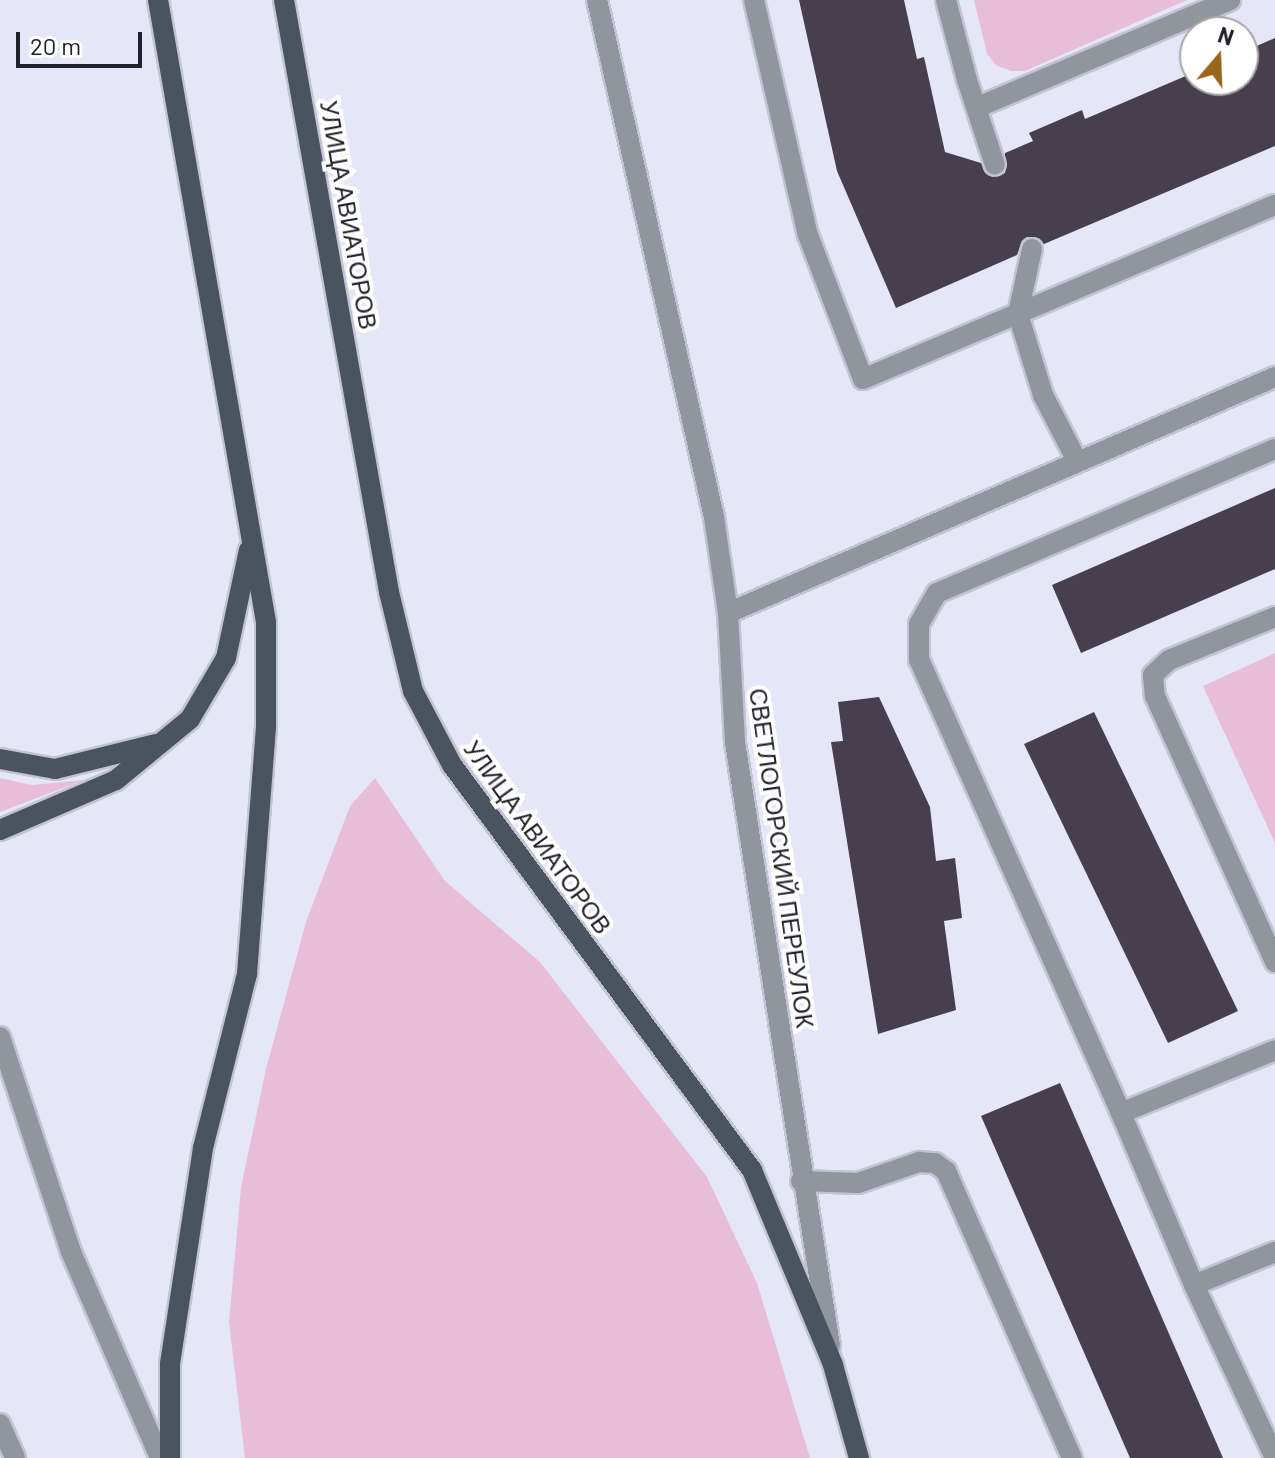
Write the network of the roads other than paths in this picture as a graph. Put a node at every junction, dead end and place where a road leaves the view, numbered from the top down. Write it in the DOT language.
graph roads {
  1 [pos="158,0"];
  2 [pos="284,0"];
  3 [pos="597,0"];
  4 [pos="754,0"];
  5 [pos="946,0"];
  6 [pos="1230,0"];
  7 [pos="978,107"];
  8 [pos="995,165"];
  9 [pos="1275,205"];
  10 [pos="1032,249"];
  11 [pos="1018,314"];
  12 [pos="1275,377"];
  13 [pos="1275,449"];
  14 [pos="1077,461"];
  15 [pos="251,534"];
  16 [pos="728,613"];
  17 [pos="1275,617"];
  18 [pos="160,743"];
  19 [pos="0,759"];
  20 [pos="0,830"];
  21 [pos="1275,962"];
  22 [pos="0,1037"];
  23 [pos="1275,1050"];
  24 [pos="1121,1113"];
  25 [pos="801,1181"];
  26 [pos="1275,1252"];
  27 [pos="1194,1285"];
  28 [pos="833,1365"];
  29 [pos="0,1424"];
  30 [pos="15,1458"];
  31 [pos="160,1458"];
  32 [pos="170,1458"];
  33 [pos="859,1458"];
  34 [pos="1072,1458"];
  35 [pos="1275,1458"];
  1 -- 15 [label="main road"];
  2 -- 28 [label="main road, УЛИЦА АВИАТОРОВ"];
  3 -- 16 [label="street, СВЕТЛОГОРСКИЙ ПЕРЕУЛОК"];
  4 -- 11 [label="street"];
  5 -- 7 [label="street"];
  6 -- 7 [label="street"];
  7 -- 8 [label="street"];
  9 -- 11 [label="street"];
  10 -- 11 [label="street"];
  11 -- 14 [label="street"];
  12 -- 14 [label="street"];
  13 -- 24 [label="street"];
  14 -- 16 [label="street"];
  15 -- 18 [label="main road"];
  15 -- 32 [label="main road"];
  16 -- 25 [label="street, СВЕТЛОГОРСКИЙ ПЕРЕУЛОК"];
  17 -- 21 [label="street"];
  18 -- 19 [label="main road"];
  18 -- 20 [label="main road"];
  22 -- 31 [label="street"];
  23 -- 24 [label="street"];
  24 -- 27 [label="street"];
  25 -- 28 [label="street, СВЕТЛОГОРСКИЙ ПЕРЕУЛОК"];
  25 -- 34 [label="street"];
  26 -- 27 [label="street"];
  27 -- 35 [label="street"];
  28 -- 33 [label="main road, УЛИЦА АВИАТОРОВ"];
  29 -- 30 [label="street"];
}
